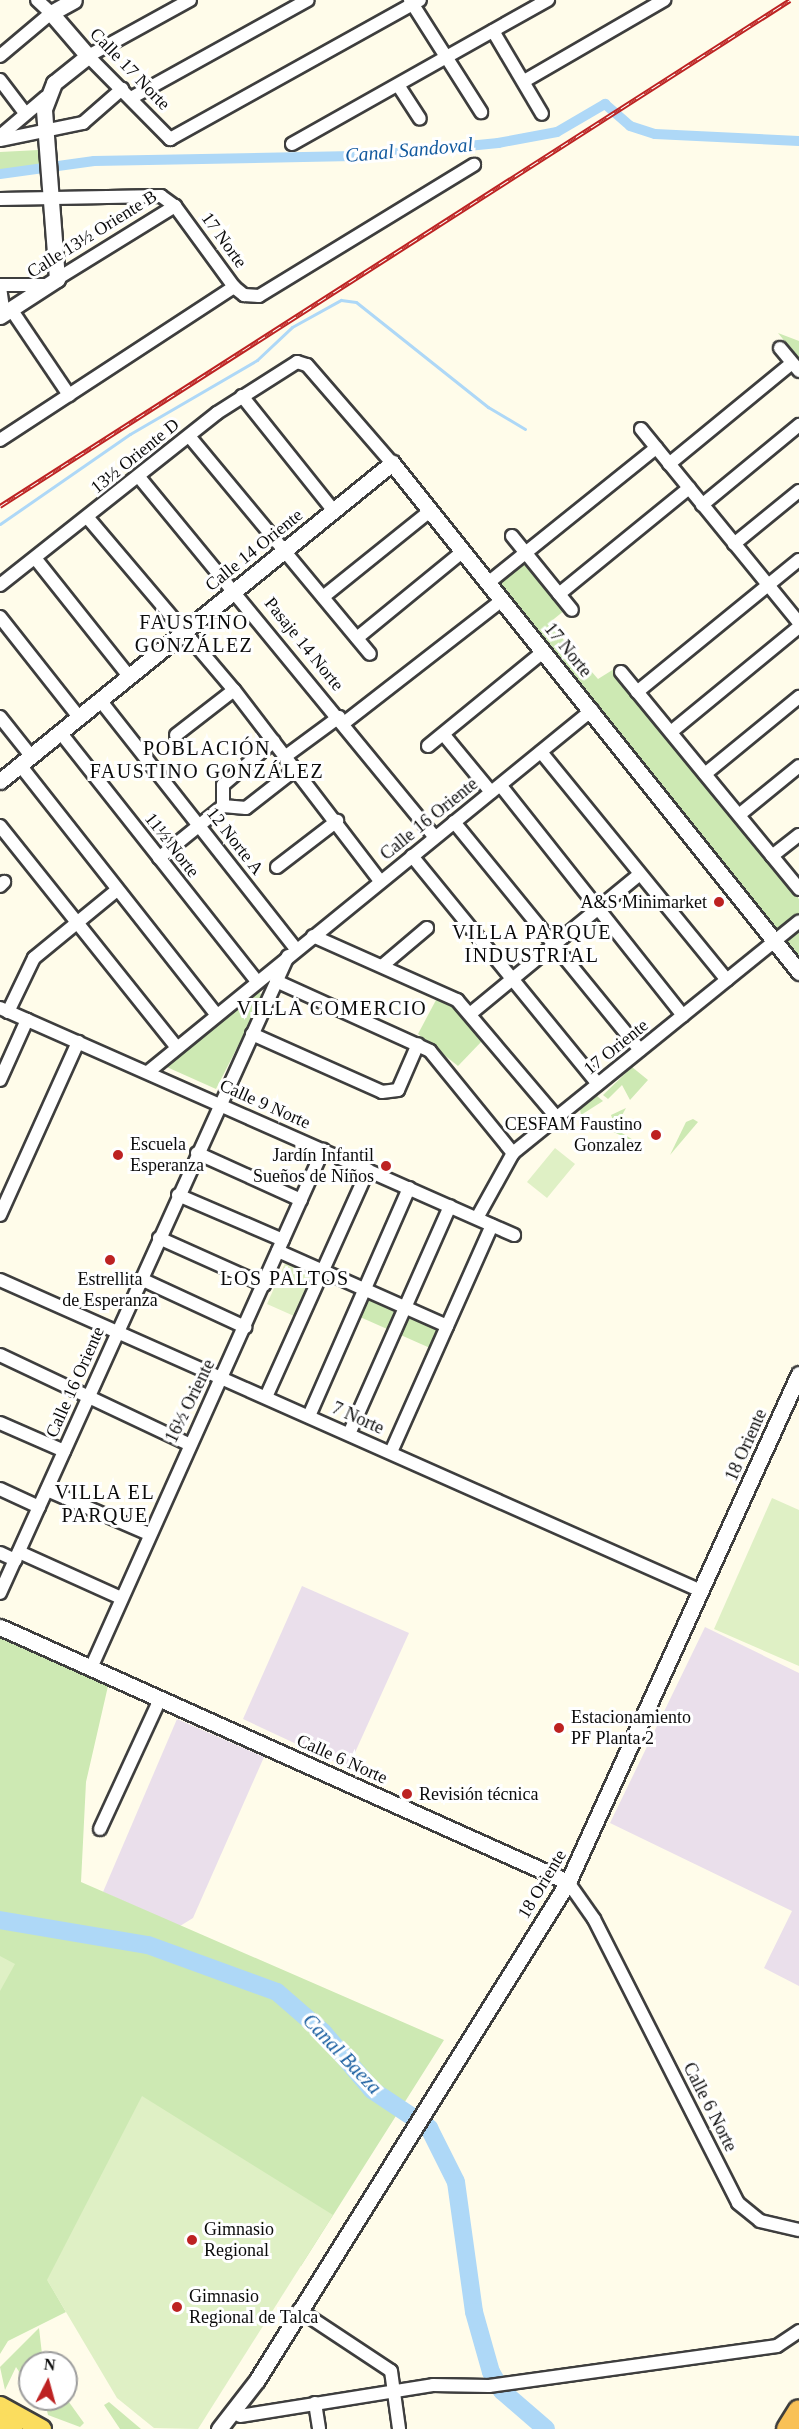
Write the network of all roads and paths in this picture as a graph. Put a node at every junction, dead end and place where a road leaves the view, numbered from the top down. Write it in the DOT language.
graph roads {
  1 [pos="38,0"];
  2 [pos="74,0"];
  3 [pos="190,0"];
  4 [pos="308,0"];
  5 [pos="548,0"];
  6 [pos="664,0"];
  7 [pos="414,1"];
  8 [pos="51,13"];
  9 [pos="493,30"];
  10 [pos="0,56"];
  11 [pos="88,56"];
  12 [pos="446,58"];
  13 [pos="0,80"];
  14 [pos="526,80"];
  15 [pos="398,85"];
  16 [pos="126,94"];
  17 [pos="46,97"];
  18 [pos="481,112"];
  19 [pos="25,113"];
  20 [pos="542,114"];
  21 [pos="420,119"];
  22 [pos="45,134"];
  23 [pos="0,138"];
  24 [pos="292,144"];
  25 [pos="474,165"];
  26 [pos="57,195"];
  27 [pos="0,199"];
  28 [pos="175,206"];
  29 [pos="52,282"];
  30 [pos="0,286"];
  31 [pos="239,291"];
  32 [pos="5,313"];
  33 [pos="780,348"];
  34 [pos="297,362"];
  35 [pos="796,367"];
  36 [pos="69,395"];
  37 [pos="242,396"];
  38 [pos="799,425"];
  39 [pos="641,429"];
  40 [pos="189,436"];
  41 [pos="0,440"];
  42 [pos="656,448"];
  43 [pos="392,463"];
  44 [pos="669,464"];
  45 [pos="139,477"];
  46 [pos="689,488"];
  47 [pos="799,491"];
  48 [pos="702,505"];
  49 [pos="333,510"];
  50 [pos="430,511"];
  51 [pos="88,518"];
  52 [pos="512,536"];
  53 [pos="734,544"];
  54 [pos="284,550"];
  55 [pos="462,552"];
  56 [pos="526,553"];
  57 [pos="35,558"];
  58 [pos="799,560"];
  59 [pos="488,583"];
  60 [pos="0,585"];
  61 [pos="768,586"];
  62 [pos="234,591"];
  63 [pos="559,594"];
  64 [pos="323,597"];
  65 [pos="502,600"];
  66 [pos="572,610"];
  67 [pos="0,617"];
  68 [pos="799,625"];
  69 [pos="184,631"];
  70 [pos="357,638"];
  71 [pos="544,651"];
  72 [pos="370,654"];
  73 [pos="621,672"];
  74 [pos="129,676"];
  75 [pos="234,690"];
  76 [pos="638,692"];
  77 [pos="799,697"];
  78 [pos="100,700"];
  79 [pos="592,710"];
  80 [pos="0,717"];
  81 [pos="79,717"];
  82 [pos="342,720"];
  83 [pos="60,732"];
  84 [pos="671,732"];
  85 [pos="176,735"];
  86 [pos="444,735"];
  87 [pos="274,741"];
  88 [pos="428,746"];
  89 [pos="541,752"];
  90 [pos="286,756"];
  91 [pos="25,760"];
  92 [pos="799,766"];
  93 [pos="296,769"];
  94 [pos="705,774"];
  95 [pos="0,781"];
  96 [pos="496,789"];
  97 [pos="223,806"];
  98 [pos="739,815"];
  99 [pos="337,821"];
  100 [pos="454,822"];
  101 [pos="0,826"];
  102 [pos="200,826"];
  103 [pos="799,835"];
  104 [pos="435,837"];
  105 [pos="412,856"];
  106 [pos="772,856"];
  107 [pos="159,858"];
  108 [pos="277,867"];
  109 [pos="640,874"];
  110 [pos="380,881"];
  111 [pos="799,889"];
  112 [pos="117,890"];
  113 [pos="600,908"];
  114 [pos="799,921"];
  115 [pos="76,923"];
  116 [pos="427,928"];
  117 [pos="313,936"];
  118 [pos="777,939"];
  119 [pos="554,944"];
  120 [pos="292,953"];
  121 [pos="382,966"];
  122 [pos="799,972"];
  123 [pos="512,978"];
  124 [pos="727,980"];
  125 [pos="257,981"];
  126 [pos="276,981"];
  127 [pos="4,1010"];
  128 [pos="215,1013"];
  129 [pos="470,1014"];
  130 [pos="682,1016"];
  131 [pos="27,1020"];
  132 [pos="252,1034"];
  133 [pos="78,1042"];
  134 [pos="418,1044"];
  135 [pos="175,1045"];
  136 [pos="640,1050"];
  137 [pos="148,1072"];
  138 [pos="0,1080"];
  139 [pos="598,1084"];
  140 [pos="219,1104"];
  141 [pos="557,1118"];
  142 [pos="323,1150"];
  143 [pos="513,1153"];
  144 [pos="197,1154"];
  145 [pos="368,1170"];
  146 [pos="409,1188"];
  147 [pos="178,1195"];
  148 [pos="301,1200"];
  149 [pos="450,1206"];
  150 [pos="0,1215"];
  151 [pos="477,1218"];
  152 [pos="492,1225"];
  153 [pos="514,1235"];
  154 [pos="159,1238"];
  155 [pos="281,1246"];
  156 [pos="323,1271"];
  157 [pos="141,1279"];
  158 [pos="0,1280"];
  159 [pos="264,1285"];
  160 [pos="364,1289"];
  161 [pos="405,1307"];
  162 [pos="447,1326"];
  163 [pos="245,1327"];
  164 [pos="117,1333"];
  165 [pos="0,1355"];
  166 [pos="799,1374"];
  167 [pos="220,1376"];
  168 [pos="89,1396"];
  169 [pos="266,1397"];
  170 [pos="309,1416"];
  171 [pos="0,1423"];
  172 [pos="349,1434"];
  173 [pos="188,1444"];
  174 [pos="64,1451"];
  175 [pos="391,1452"];
  176 [pos="0,1489"];
  177 [pos="47,1490"];
  178 [pos="39,1507"];
  179 [pos="149,1534"];
  180 [pos="0,1553"];
  181 [pos="17,1556"];
  182 [pos="701,1591"];
  183 [pos="0,1593"];
  184 [pos="121,1598"];
  185 [pos="0,1627"];
  186 [pos="91,1668"];
  187 [pos="160,1699"];
  188 [pos="100,1829"];
  189 [pos="568,1882"];
  190 [pos="799,2230"];
  191 [pos="299,2310"];
  192 [pos="797,2328"];
  193 [pos="257,2380"];
  194 [pos="394,2391"];
  195 [pos="315,2403"];
  196 [pos="0,2406"];
  197 [pos="799,2410"];
  198 [pos="240,2416"];
  199 [pos="0,2422"];
  200 [pos="13,2429"];
  201 [pos="42,2429"];
  202 [pos="219,2429"];
  203 [pos="230,2429"];
  204 [pos="319,2429"];
  205 [pos="399,2429"];
  206 [pos="787,2429"];
  1 -- 8 [label="street, Calle 17 Norte"];
  2 -- 8 [label="street"];
  3 -- 11 [label="street"];
  4 -- 16 [label="street"];
  5 -- 9 [label="street"];
  6 -- 14 [label="street"];
  7 -- 12 [label="street"];
  7 -- 16 [label="street, Calle 17 Norte"];
  8 -- 10 [label="street"];
  8 -- 11 [label="street, Calle 17 Norte"];
  9 -- 12 [label="street"];
  9 -- 14 [label="street"];
  11 -- 16 [label="street, Calle 17 Norte"];
  11 -- 17 [label="street"];
  12 -- 15 [label="street"];
  12 -- 18 [label="street"];
  13 -- 19 [label="street"];
  14 -- 20 [label="street"];
  15 -- 21 [label="street"];
  15 -- 24 [label="street"];
  16 -- 22 [label="street"];
  17 -- 19 [label="street"];
  17 -- 22 [label="street"];
  19 -- 23 [label="street"];
  22 -- 23 [label="street"];
  22 -- 26 [label="street"];
  25 -- 31 [label="street"];
  26 -- 27 [label="street"];
  26 -- 28 [label="street"];
  26 -- 29 [label="street"];
  28 -- 29 [label="street, Calle 13½ Oriente B"];
  28 -- 31 [label="street, 17 Norte"];
  29 -- 30 [label="street"];
  29 -- 32 [label="street, Calle 13½ Oriente B"];
  30 -- 32 [label="street"];
  31 -- 36 [label="street"];
  32 -- 36 [label="street"];
  33 -- 35 [label="street"];
  34 -- 37 [label="street, 13½ Oriente D"];
  34 -- 43 [label="street, 17 Norte"];
  35 -- 44 [label="street"];
  36 -- 41 [label="street"];
  37 -- 40 [label="street, 13½ Oriente D"];
  37 -- 49 [label="street"];
  38 -- 48 [label="street"];
  39 -- 42 [label="street"];
  40 -- 45 [label="street, 13½ Oriente D"];
  40 -- 54 [label="street"];
  42 -- 44 [label="street"];
  42 -- 56 [label="street"];
  43 -- 49 [label="street, Calle 14 Oriente"];
  43 -- 50 [label="street, 17 Norte"];
  44 -- 46 [label="street"];
  45 -- 51 [label="street, 13½ Oriente D"];
  45 -- 62 [label="street, Pasaje 14 Norte"];
  46 -- 48 [label="street"];
  46 -- 63 [label="street"];
  47 -- 53 [label="street"];
  48 -- 53 [label="street"];
  49 -- 54 [label="street, Calle 14 Oriente"];
  50 -- 55 [label="street, 17 Norte"];
  50 -- 64 [label="street"];
  51 -- 57 [label="street, 13½ Oriente D"];
  51 -- 69 [label="street"];
  52 -- 56 [label="street"];
  53 -- 61 [label="street"];
  54 -- 62 [label="street, Calle 14 Oriente"];
  54 -- 64 [label="street"];
  55 -- 59 [label="street, 17 Norte"];
  55 -- 70 [label="street"];
  56 -- 59 [label="street"];
  56 -- 63 [label="street"];
  57 -- 60 [label="street, 13½ Oriente D"];
  57 -- 74 [label="street"];
  58 -- 61 [label="street"];
  59 -- 65 [label="street, 17 Norte"];
  61 -- 68 [label="street"];
  61 -- 76 [label="street"];
  62 -- 69 [label="street, Calle 14 Oriente"];
  62 -- 82 [label="street, Pasaje 14 Norte"];
  63 -- 66 [label="street"];
  64 -- 70 [label="street"];
  65 -- 71 [label="street, 17 Norte"];
  65 -- 82 [label="street"];
  67 -- 81 [label="street"];
  68 -- 84 [label="street"];
  69 -- 74 [label="street, Calle 14 Oriente"];
  69 -- 75 [label="street"];
  70 -- 72 [label="street"];
  71 -- 79 [label="street, 17 Norte"];
  71 -- 86 [label="street"];
  73 -- 76 [label="street"];
  74 -- 78 [label="street, Calle 14 Oriente"];
  75 -- 85 [label="street"];
  75 -- 87 [label="street"];
  76 -- 84 [label="street"];
  77 -- 94 [label="street"];
  78 -- 81 [label="street, Calle 14 Oriente"];
  78 -- 102 [label="street, 12 Norte A"];
  79 -- 89 [label="street, Calle 16 Oriente"];
  79 -- 118 [label="street, 17 Norte"];
  80 -- 91 [label="street"];
  81 -- 83 [label="street, Calle 14 Oriente"];
  82 -- 90 [label="street"];
  82 -- 104 [label="street, Pasaje 14 Norte"];
  83 -- 91 [label="street, Calle 14 Oriente"];
  83 -- 107 [label="street, 11½ Norte"];
  84 -- 94 [label="street"];
  86 -- 88 [label="street"];
  86 -- 96 [label="street"];
  87 -- 90 [label="street"];
  87 -- 97 [label="street"];
  89 -- 96 [label="street, Calle 16 Oriente"];
  89 -- 109 [label="street"];
  90 -- 93 [label="street"];
  91 -- 95 [label="street, Calle 14 Oriente"];
  91 -- 112 [label="street"];
  92 -- 98 [label="street"];
  93 -- 97 [label="street"];
  93 -- 99 [label="street"];
  94 -- 98 [label="street"];
  96 -- 100 [label="street, Calle 16 Oriente"];
  96 -- 113 [label="street"];
  97 -- 102 [label="street"];
  98 -- 106 [label="street"];
  99 -- 108 [label="street"];
  99 -- 110 [label="street"];
  100 -- 104 [label="street, Calle 16 Oriente"];
  100 -- 119 [label="street"];
  101 -- 115 [label="street"];
  102 -- 107 [label="street"];
  102 -- 120 [label="street, 12 Norte A"];
  103 -- 106 [label="street"];
  104 -- 105 [label="street, Calle 16 Oriente"];
  105 -- 110 [label="street, Calle 16 Oriente"];
  105 -- 123 [label="street"];
  106 -- 111 [label="street"];
  107 -- 125 [label="street, 11½ Norte"];
  109 -- 113 [label="street"];
  109 -- 124 [label="street"];
  110 -- 117 [label="street, Calle 16 Oriente"];
  112 -- 115 [label="street"];
  112 -- 128 [label="street"];
  113 -- 119 [label="street"];
  113 -- 130 [label="street"];
  114 -- 118 [label="street, 17 Oriente"];
  115 -- 127 [label="street"];
  115 -- 135 [label="street"];
  116 -- 121 [label="street"];
  117 -- 120 [label="street, Calle 16 Oriente"];
  117 -- 121 [label="street"];
  118 -- 122 [label="street, 17 Norte"];
  118 -- 124 [label="street, 17 Oriente"];
  119 -- 123 [label="street"];
  119 -- 136 [label="street"];
  120 -- 125 [label="street, Calle 16 Oriente"];
  120 -- 126 [label="street, Calle 16 Oriente"];
  121 -- 129 [label="street"];
  123 -- 129 [label="street"];
  123 -- 139 [label="street"];
  124 -- 130 [label="street, 17 Oriente"];
  125 -- 128 [label="street, Calle 16 Oriente"];
  126 -- 132 [label="street, Calle 16 Oriente"];
  126 -- 134 [label="street"];
  127 -- 131 [label="street, Calle 9 Norte"];
  128 -- 135 [label="street, Calle 16 Oriente"];
  129 -- 141 [label="street"];
  130 -- 136 [label="street, 17 Oriente"];
  131 -- 133 [label="street, Calle 9 Norte"];
  131 -- 138 [label="street"];
  132 -- 134 [label="street"];
  132 -- 140 [label="street, Calle 16 Oriente"];
  133 -- 137 [label="street, Calle 9 Norte"];
  133 -- 150 [label="street"];
  134 -- 143 [label="street"];
  135 -- 137 [label="street, Calle 16 Oriente"];
  136 -- 139 [label="street, 17 Oriente"];
  137 -- 140 [label="street, Calle 9 Norte"];
  139 -- 141 [label="street, 17 Oriente"];
  140 -- 142 [label="street, Calle 9 Norte"];
  140 -- 144 [label="street, Calle 16 Oriente"];
  141 -- 143 [label="street, 17 Oriente"];
  142 -- 145 [label="street, Calle 9 Norte"];
  142 -- 148 [label="street, 16½ Oriente"];
  143 -- 151 [label="street, 17 Oriente"];
  144 -- 147 [label="street, Calle 16 Oriente"];
  144 -- 148 [label="street"];
  145 -- 146 [label="street, Calle 9 Norte"];
  145 -- 156 [label="street"];
  146 -- 149 [label="street, Calle 9 Norte"];
  146 -- 160 [label="street"];
  147 -- 154 [label="street, Calle 16 Oriente"];
  147 -- 155 [label="street"];
  148 -- 155 [label="street, 16½ Oriente"];
  149 -- 151 [label="street, Calle 9 Norte"];
  149 -- 161 [label="street"];
  151 -- 152 [label="street, Calle 9 Norte"];
  152 -- 153 [label="street, Calle 9 Norte"];
  152 -- 162 [label="street"];
  154 -- 157 [label="street, Calle 16 Oriente"];
  154 -- 159 [label="street"];
  155 -- 156 [label="street"];
  155 -- 159 [label="street, 16½ Oriente"];
  156 -- 160 [label="street"];
  156 -- 169 [label="street"];
  157 -- 163 [label="street"];
  157 -- 164 [label="street, Calle 16 Oriente"];
  158 -- 164 [label="street, 7 Norte"];
  159 -- 163 [label="street, 16½ Oriente"];
  160 -- 161 [label="street"];
  160 -- 170 [label="street"];
  161 -- 162 [label="street"];
  161 -- 172 [label="street"];
  162 -- 175 [label="street"];
  163 -- 167 [label="street, 16½ Oriente"];
  164 -- 167 [label="street, 7 Norte"];
  164 -- 168 [label="street, Calle 16 Oriente"];
  165 -- 168 [label="street"];
  166 -- 182 [label="street, 18 Oriente"];
  167 -- 169 [label="street, 7 Norte"];
  167 -- 173 [label="street, 16½ Oriente"];
  168 -- 173 [label="street"];
  168 -- 174 [label="street, Calle 16 Oriente"];
  169 -- 170 [label="street, 7 Norte"];
  170 -- 172 [label="street, 7 Norte"];
  171 -- 174 [label="street"];
  172 -- 175 [label="street, 7 Norte"];
  173 -- 179 [label="street, 16½ Oriente"];
  174 -- 177 [label="street, Calle 16 Oriente"];
  175 -- 182 [label="street, 7 Norte"];
  176 -- 178 [label="street"];
  177 -- 178 [label="street, Calle 16 Oriente"];
  177 -- 179 [label="street"];
  178 -- 181 [label="street, Calle 16 Oriente"];
  179 -- 184 [label="street, 16½ Oriente"];
  180 -- 181 [label="street"];
  181 -- 183 [label="street, Calle 16 Oriente"];
  181 -- 184 [label="street"];
  182 -- 189 [label="street, 18 Oriente"];
  184 -- 186 [label="street, 16½ Oriente"];
  185 -- 186 [label="street, Calle 6 Norte"];
  186 -- 187 [label="street, Calle 6 Norte"];
  187 -- 188 [label="street"];
  187 -- 189 [label="street, Calle 6 Norte"];
  189 -- 190 [label="street, Calle 6 Norte"];
  189 -- 191 [label="street, 18 Oriente"];
  191 -- 193 [label="street, 18 Oriente"];
  191 -- 194 [label="street"];
  192 -- 194 [label="street"];
  193 -- 198 [label="street, 18 Oriente"];
  193 -- 202 [label="street, 18 Oriente"];
  194 -- 195 [label="street"];
  194 -- 205 [label="street"];
  195 -- 198 [label="street"];
  195 -- 204 [label="street"];
  196 -- 201 [label="main road"];
  197 -- 206 [label="highway"];
  198 -- 203 [label="street, 18 Oriente"];
  199 -- 200 [label="main road"];
}
